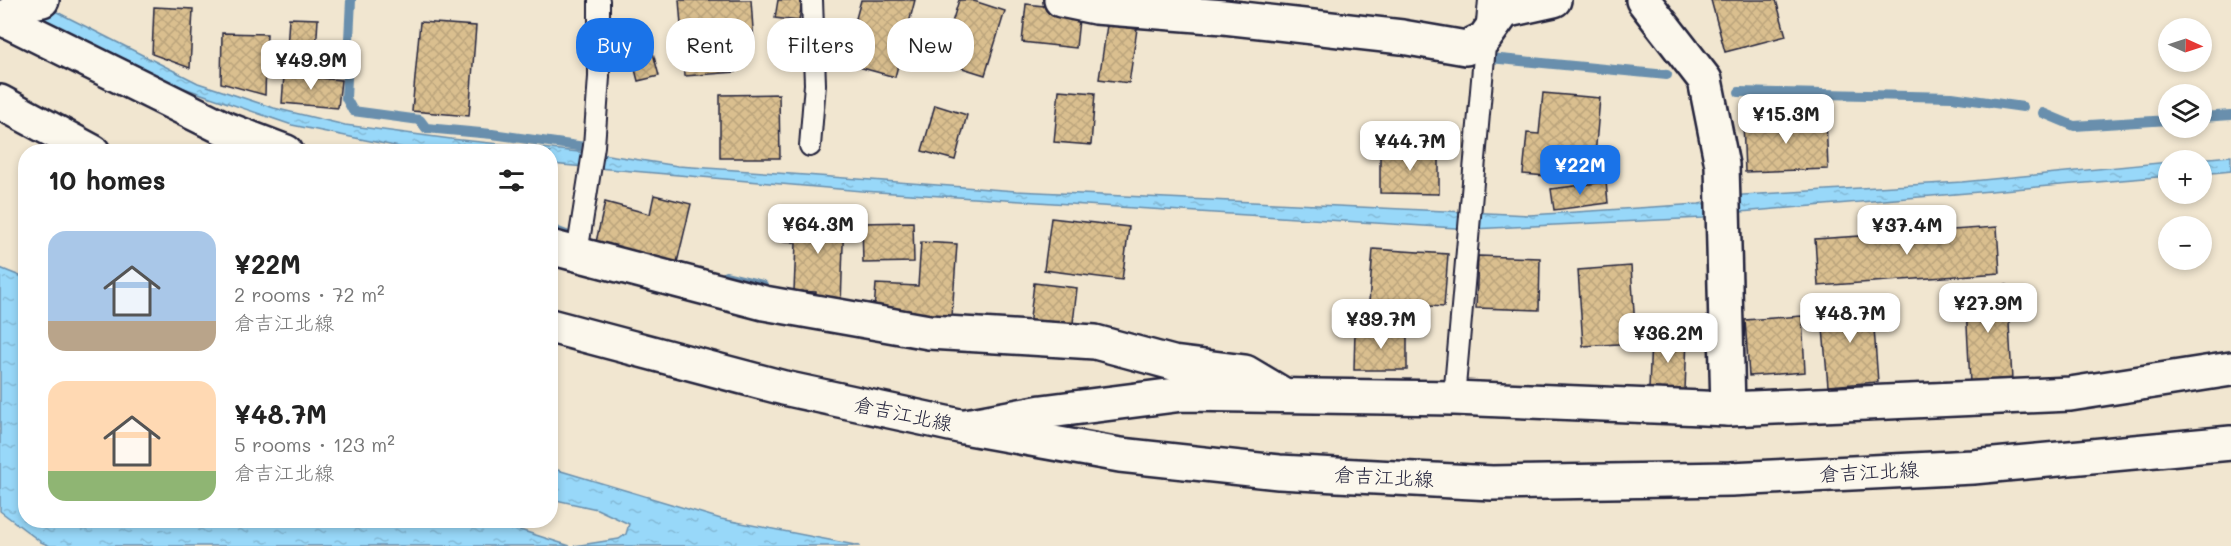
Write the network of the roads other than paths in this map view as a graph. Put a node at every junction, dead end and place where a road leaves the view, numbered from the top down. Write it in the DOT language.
graph roads {
  1 [pos="42,0"];
  2 [pos="599,0"];
  3 [pos="812,0"];
  4 [pos="1061,0"];
  5 [pos="1489,0"];
  6 [pos="1554,0"];
  7 [pos="1643,0"];
  8 [pos="3,19"];
  9 [pos="1485,39"];
  10 [pos="0,102"];
  11 [pos="78,144"];
  12 [pos="265,144"];
  13 [pos="810,146"];
  14 [pos="565,244"];
  15 [pos="558,328"];
  16 [pos="2231,369"];
  17 [pos="1287,396"];
  18 [pos="1454,398"];
  19 [pos="1728,410"];
  20 [pos="964,427"];
  21 [pos="2231,443"];
  1 -- 8 [label="street"];
  2 -- 14 [label="lane"];
  3 -- 13 [label="lane"];
  4 -- 9 [label="street"];
  5 -- 9 [label="lane"];
  6 -- 9 [label="street"];
  7 -- 19 [label="street"];
  8 -- 12 [label="street"];
  9 -- 18 [label="lane"];
  10 -- 11 [label="street"];
  14 -- 17 [label="street"];
  15 -- 20 [label="street, 倉吉江北線"];
  16 -- 19 [label="street"];
  17 -- 18 [label="street"];
  17 -- 20 [label="street"];
  18 -- 19 [label="street"];
  20 -- 21 [label="street, 倉吉江北線"];
}
